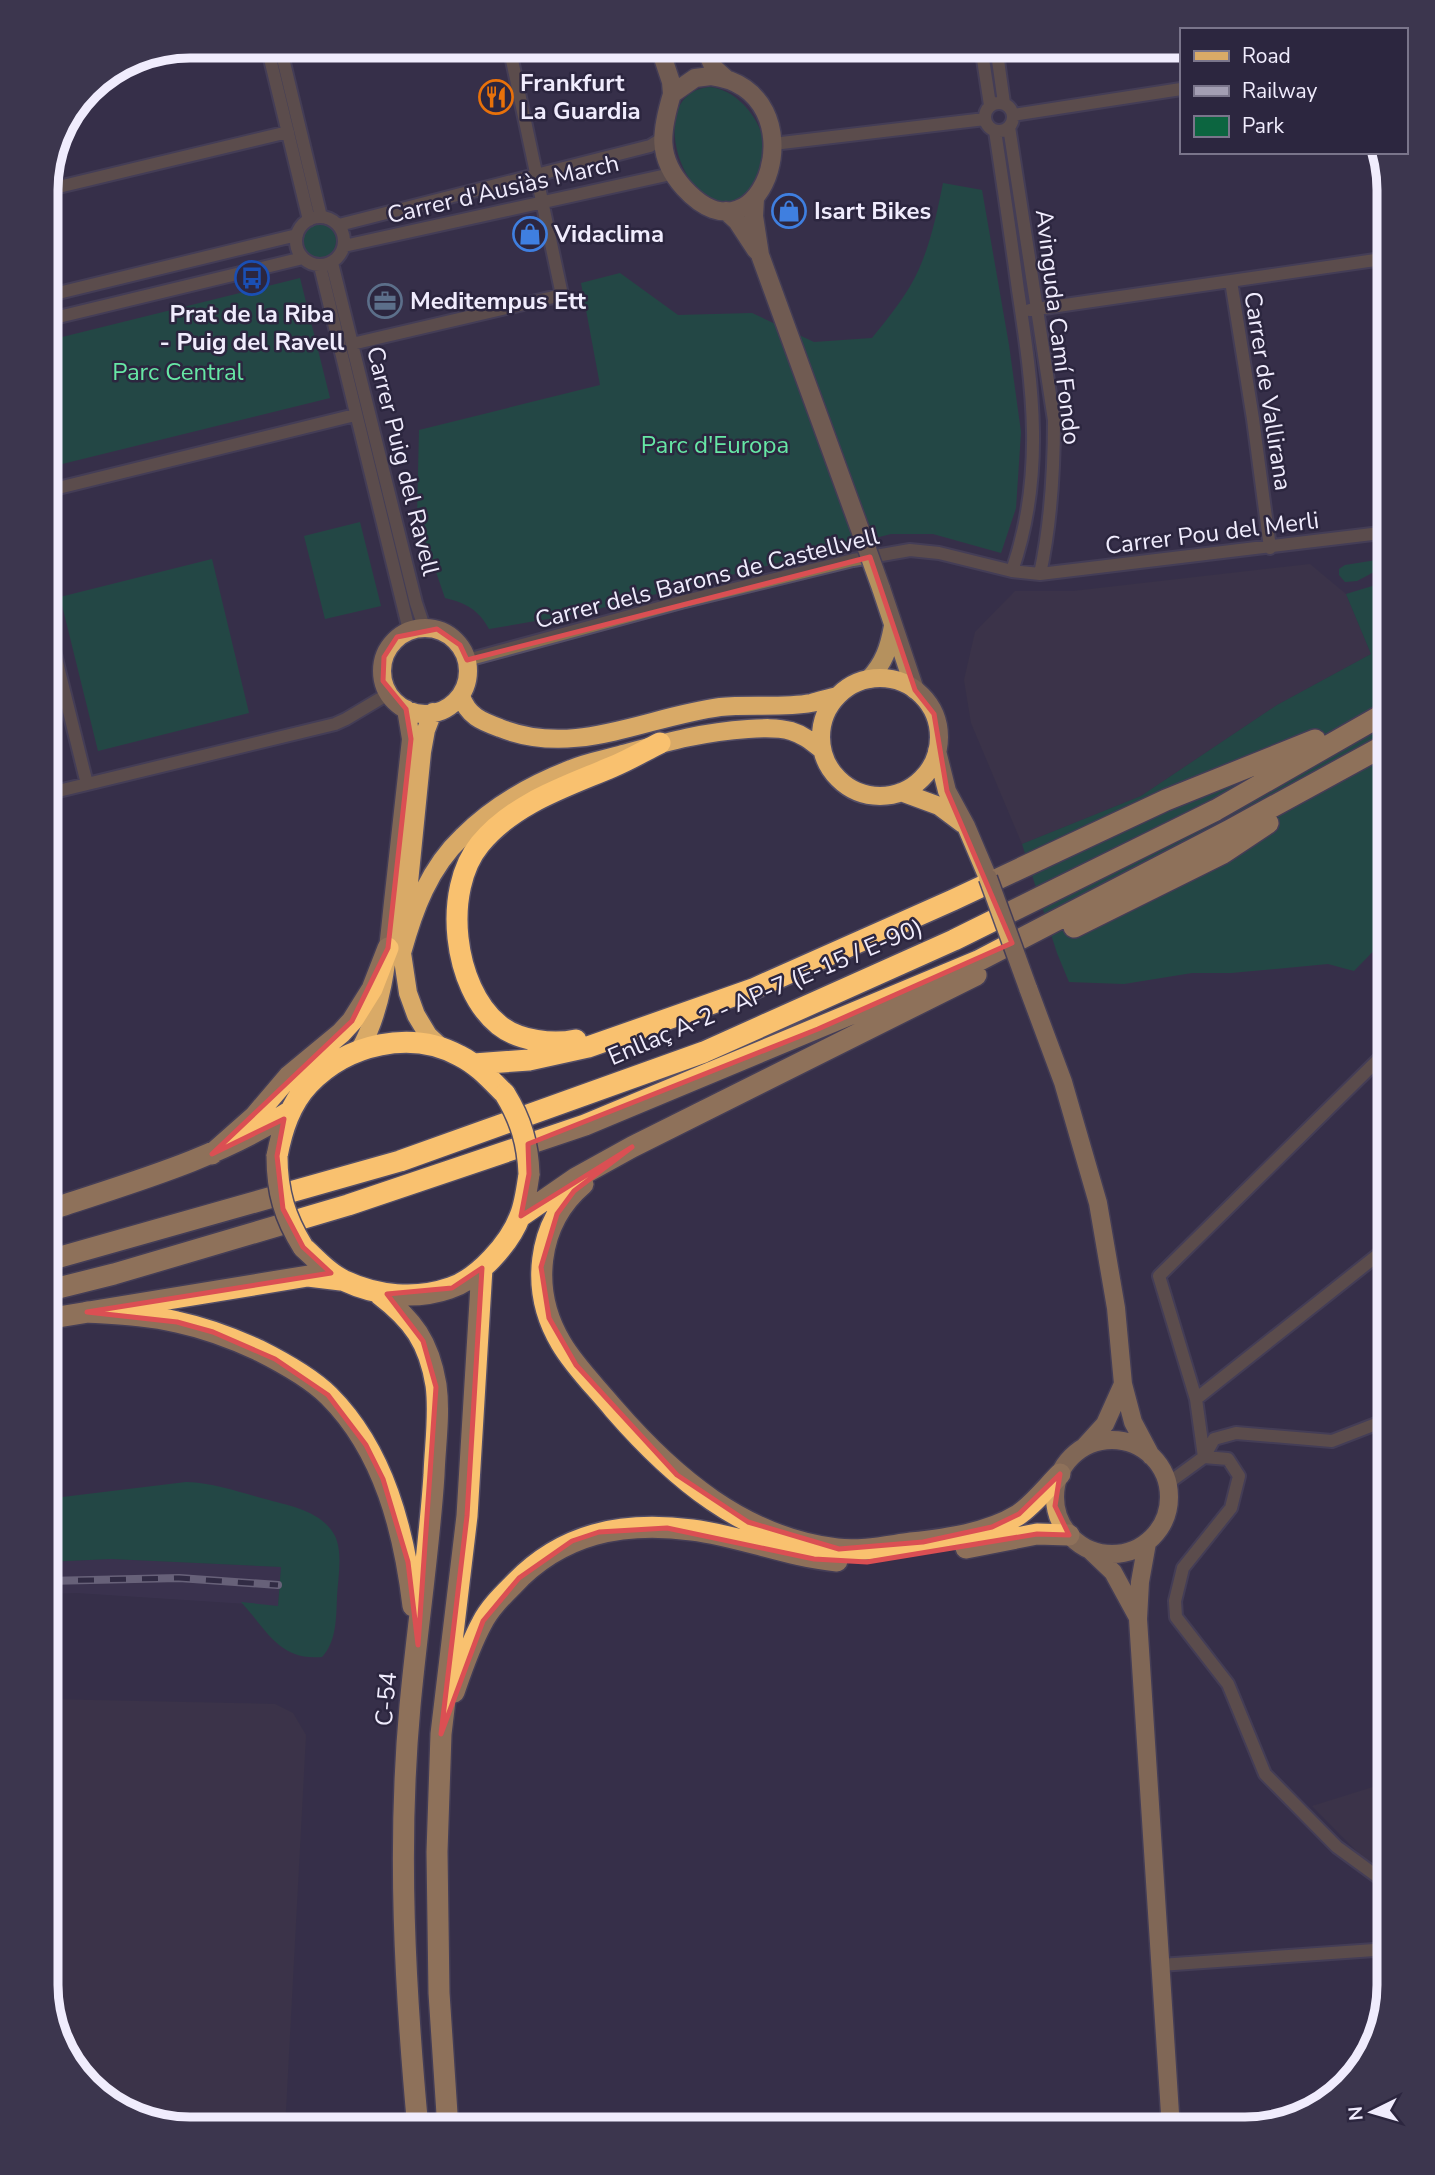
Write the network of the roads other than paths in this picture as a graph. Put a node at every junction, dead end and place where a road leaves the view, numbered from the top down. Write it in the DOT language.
graph roads {
  1 [pos="270,58"];
  2 [pos="282,58"];
  3 [pos="512,58"];
  4 [pos="664,58"];
  5 [pos="709,58"];
  6 [pos="983,58"];
  7 [pos="998,58"];
  8 [pos="725,78"];
  9 [pos="1180,89"];
  10 [pos="673,94"];
  11 [pos="1004,103"];
  12 [pos="989,105"];
  13 [pos="985,119"];
  14 [pos="1011,121"];
  15 [pos="995,131"];
  16 [pos="288,132"];
  17 [pos="663,138"];
  18 [pos="773,144"];
  19 [pos="671,173"];
  20 [pos="538,175"];
  21 [pos="58,187"];
  22 [pos="755,198"];
  23 [pos="543,201"];
  24 [pos="726,211"];
  25 [pos="315,218"];
  26 [pos="339,225"];
  27 [pos="297,235"];
  28 [pos="344,246"];
  29 [pos="760,255"];
  30 [pos="303,258"];
  31 [pos="1377,260"];
  32 [pos="326,264"];
  33 [pos="1231,281"];
  34 [pos="58,293"];
  35 [pos="1038,308"];
  36 [pos="1022,312"];
  37 [pos="58,317"];
  38 [pos="352,344"];
  39 [pos="355,415"];
  40 [pos="58,488"];
  41 [pos="1377,534"];
  42 [pos="1270,548"];
  43 [pos="1012,571"];
  44 [pos="1040,574"];
  45 [pos="894,621"];
  46 [pos="416,629"];
  47 [pos="467,660"];
  48 [pos="58,667"];
  49 [pos="869,679"];
  50 [pos="915,691"];
  51 [pos="388,694"];
  52 [pos="461,696"];
  53 [pos="837,696"];
  54 [pos="406,709"];
  55 [pos="433,712"];
  56 [pos="1377,717"];
  57 [pos="1377,719"];
  58 [pos="660,743"];
  59 [pos="822,750"];
  60 [pos="1377,750"];
  61 [pos="937,751"];
  62 [pos="1377,751"];
  63 [pos="87,784"];
  64 [pos="58,791"];
  65 [pos="901,792"];
  66 [pos="966,826"];
  67 [pos="395,950"];
  68 [pos="654,1024"];
  69 [pos="442,1048"];
  70 [pos="360,1049"];
  71 [pos="1377,1062"];
  72 [pos="474,1064"];
  73 [pos="289,1112"];
  74 [pos="632,1147"];
  75 [pos="212,1154"];
  76 [pos="58,1207"];
  77 [pos="520,1216"];
  78 [pos="1377,1256"];
  79 [pos="58,1258"];
  80 [pos="482,1268"];
  81 [pos="343,1280"];
  82 [pos="58,1288"];
  83 [pos="379,1294"];
  84 [pos="87,1312"];
  85 [pos="58,1316"];
  86 [pos="1123,1384"];
  87 [pos="1196,1399"];
  88 [pos="1377,1424"];
  89 [pos="1085,1447"];
  90 [pos="1151,1456"];
  91 [pos="1204,1457"];
  92 [pos="1059,1474"];
  93 [pos="1167,1484"];
  94 [pos="1069,1535"];
  95 [pos="1147,1543"];
  96 [pos="1091,1551"];
  97 [pos="1138,1619"];
  98 [pos="418,1645"];
  99 [pos="441,1734"];
  100 [pos="1377,1876"];
  101 [pos="1377,1951"];
  102 [pos="1160,1965"];
  103 [pos="417,2117"];
  104 [pos="446,2117"];
  105 [pos="1170,2117"];
  1 -- 16 [label="street"];
  2 -- 25 [label="street"];
  3 -- 20 [label="street"];
  4 -- 10 [label="main road"];
  5 -- 8 [label="main road"];
  6 -- 12 [label="street"];
  7 -- 11 [label="street"];
  8 -- 10 [label="main road"];
  8 -- 18 [label="main road"];
  9 -- 14 [label="street"];
  10 -- 17 [label="main road"];
  11 -- 12 [label="street"];
  11 -- 14 [label="street"];
  12 -- 13 [label="street"];
  13 -- 15 [label="street"];
  13 -- 18 [label="street"];
  14 -- 15 [label="street"];
  14 -- 35 [label="street, Avinguda Camí Fondo"];
  15 -- 36 [label="street, Avinguda Camí Fondo"];
  16 -- 21 [label="street"];
  16 -- 25 [label="street"];
  17 -- 19 [label="main road"];
  17 -- 20 [label="street, Carrer d'Ausiàs March"];
  18 -- 22 [label="main road"];
  19 -- 23 [label="street, Carrer d'Ausiàs March"];
  19 -- 24 [label="main road"];
  20 -- 23 [label="street"];
  20 -- 26 [label="street, Carrer d'Ausiàs March"];
  22 -- 24 [label="main road"];
  22 -- 29 [label="main road"];
  23 -- 28 [label="street, Carrer d'Ausiàs March"];
  23 -- 38 [label="street"];
  24 -- 29 [label="main road"];
  25 -- 26 [label="street"];
  25 -- 27 [label="street"];
  26 -- 28 [label="street"];
  27 -- 30 [label="street"];
  27 -- 34 [label="street"];
  28 -- 32 [label="street"];
  29 -- 45 [label="main road, bridge"];
  30 -- 32 [label="street"];
  30 -- 37 [label="street"];
  31 -- 33 [label="street"];
  32 -- 38 [label="street, Carrer Puig del Ravell"];
  32 -- 39 [label="street, Carrer Puig del Ravell"];
  33 -- 35 [label="street"];
  33 -- 42 [label="street, Carrer de Vallirana"];
  35 -- 36 [label="street"];
  35 -- 44 [label="street, Avinguda Camí Fondo"];
  36 -- 43 [label="street, Avinguda Camí Fondo"];
  38 -- 46 [label="street, Carrer Puig del Ravell"];
  39 -- 40 [label="street"];
  39 -- 46 [label="street, Carrer Puig del Ravell"];
  41 -- 42 [label="street, Carrer Pou del Merli"];
  42 -- 44 [label="street, Carrer Pou del Merli"];
  43 -- 44 [label="street, Carrer dels Barons de Castellvell"];
  43 -- 47 [label="street, Carrer dels Barons de Castellvell"];
  45 -- 49 [label="main road"];
  45 -- 50 [label="main road"];
  46 -- 47 [label="main road"];
  46 -- 51 [label="main road"];
  47 -- 52 [label="main road"];
  48 -- 63 [label="street"];
  49 -- 50 [label="main road"];
  49 -- 53 [label="main road"];
  50 -- 61 [label="main road"];
  51 -- 54 [label="main road"];
  51 -- 63 [label="street"];
  52 -- 53 [label="main road"];
  52 -- 55 [label="main road"];
  53 -- 59 [label="main road"];
  54 -- 55 [label="main road"];
  54 -- 67 [label="main road"];
  55 -- 67 [label="main road"];
  56 -- 68 [label="highway"];
  57 -- 79 [label="highway, Enllaç A-2 - AP-7 (E-15 / E-90)"];
  58 -- 59 [label="main road"];
  58 -- 67 [label="main road"];
  58 -- 68 [label="highway"];
  59 -- 65 [label="main road"];
  60 -- 82 [label="highway"];
  61 -- 65 [label="main road"];
  61 -- 66 [label="main road"];
  62 -- 74 [label="highway"];
  63 -- 64 [label="street"];
  65 -- 66 [label="main road"];
  66 -- 86 [label="main road, bridge"];
  67 -- 69 [label="main road"];
  67 -- 70 [label="main road"];
  67 -- 75 [label="highway"];
  68 -- 72 [label="highway"];
  69 -- 70 [label="highway, C-54 / C-54"];
  69 -- 72 [label="highway, C-54 / C-54"];
  70 -- 73 [label="highway, C-54 / C-54"];
  71 -- 87 [label="street"];
  72 -- 77 [label="highway, C-54 / C-54, bridge"];
  73 -- 75 [label="highway"];
  73 -- 81 [label="highway, C-54 / C-54, bridge"];
  74 -- 77 [label="highway"];
  74 -- 92 [label="highway"];
  75 -- 76 [label="highway"];
  77 -- 80 [label="highway, C-54 / C-54"];
  78 -- 87 [label="street"];
  80 -- 83 [label="highway, C-54 / C-54"];
  80 -- 99 [label="highway"];
  81 -- 83 [label="highway, C-54 / C-54"];
  81 -- 84 [label="highway"];
  83 -- 98 [label="highway, C-54 / C-54"];
  84 -- 85 [label="highway"];
  84 -- 98 [label="highway"];
  86 -- 89 [label="main road"];
  86 -- 90 [label="main road"];
  87 -- 91 [label="street"];
  88 -- 91 [label="street"];
  89 -- 90 [label="main road"];
  89 -- 92 [label="main road"];
  90 -- 93 [label="main road"];
  91 -- 93 [label="street"];
  91 -- 100 [label="street"];
  92 -- 94 [label="main road"];
  93 -- 95 [label="main road"];
  94 -- 96 [label="main road"];
  94 -- 99 [label="highway"];
  95 -- 96 [label="main road"];
  95 -- 97 [label="main road"];
  96 -- 97 [label="main road"];
  97 -- 102 [label="main road"];
  98 -- 103 [label="highway, C-54 / C-54"];
  99 -- 104 [label="highway"];
  101 -- 102 [label="street"];
  102 -- 105 [label="main road"];
}
